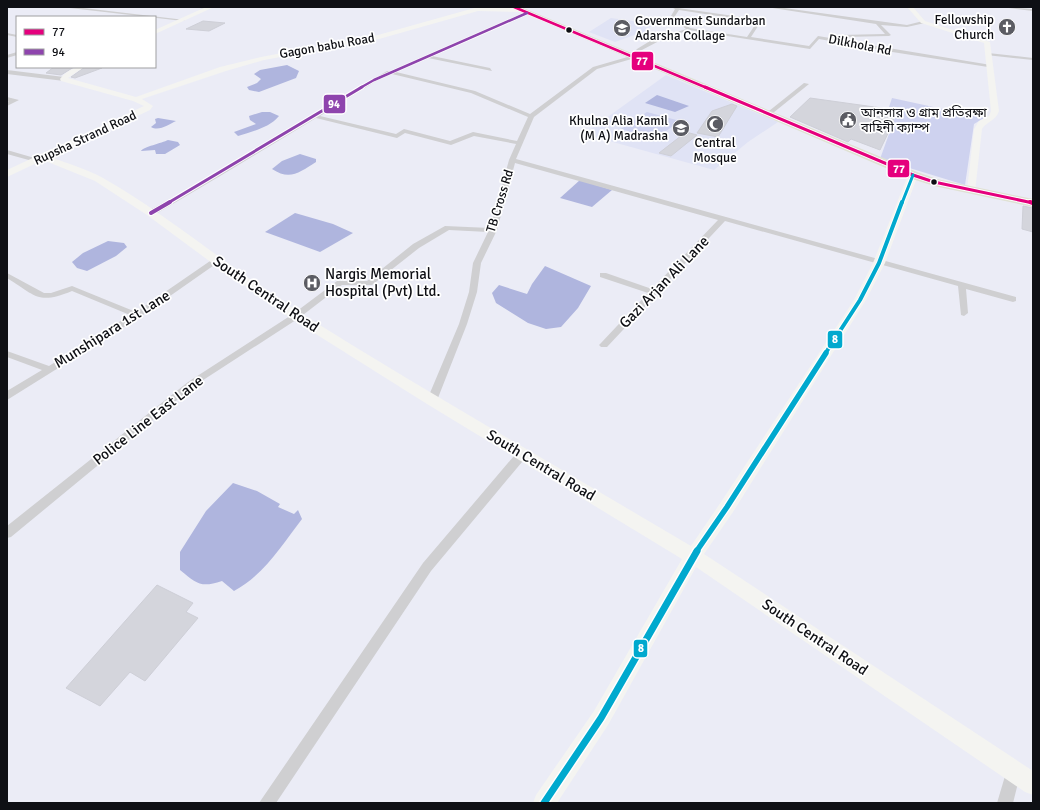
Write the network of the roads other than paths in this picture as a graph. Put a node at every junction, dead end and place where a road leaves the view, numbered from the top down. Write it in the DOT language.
graph roads {
  1 [pos="63,7"];
  2 [pos="193,7"];
  3 [pos="673,7"];
  4 [pos="768,7"];
  5 [pos="910,7"];
  6 [pos="1009,7"];
  7 [pos="81,8"];
  8 [pos="209,8"];
  9 [pos="680,8"];
  10 [pos="520,9"];
  11 [pos="1033,10"];
  12 [pos="149,16"];
  13 [pos="156,17"];
  14 [pos="183,20"];
  15 [pos="923,22"];
  16 [pos="878,23"];
  17 [pos="689,29"];
  18 [pos="156,32"];
  19 [pos="748,38"];
  20 [pos="837,40"];
  21 [pos="16,52"];
  22 [pos="988,54"];
  23 [pos="633,56"];
  24 [pos="7,57"];
  25 [pos="428,57"];
  26 [pos="1033,59"];
  27 [pos="988,65"];
  28 [pos="78,68"];
  29 [pos="490,70"];
  30 [pos="7,72"];
  31 [pos="389,72"];
  32 [pos="64,79"];
  33 [pos="806,84"];
  34 [pos="7,99"];
  35 [pos="136,99"];
  36 [pos="7,104"];
  37 [pos="771,112"];
  38 [pos="314,116"];
  39 [pos="530,116"];
  40 [pos="518,143"];
  41 [pos="7,152"];
  42 [pos="39,159"];
  43 [pos="512,160"];
  44 [pos="7,174"];
  45 [pos="913,175"];
  46 [pos="972,189"];
  47 [pos="1033,200"];
  48 [pos="1033,203"];
  49 [pos="152,213"];
  50 [pos="724,219"];
  51 [pos="492,230"];
  52 [pos="216,261"];
  53 [pos="879,263"];
  54 [pos="7,275"];
  55 [pos="603,275"];
  56 [pos="962,285"];
  57 [pos="654,292"];
  58 [pos="1013,299"];
  59 [pos="964,313"];
  60 [pos="137,315"];
  61 [pos="296,316"];
  62 [pos="604,345"];
  63 [pos="7,354"];
  64 [pos="49,370"];
  65 [pos="7,396"];
  66 [pos="432,400"];
  67 [pos="523,453"];
  68 [pos="7,532"];
  69 [pos="693,556"];
  70 [pos="1013,771"];
  71 [pos="1033,784"];
  72 [pos="267,803"];
  73 [pos="544,803"];
  74 [pos="1005,803"];
  1 -- 7 [label="street"];
  2 -- 8 [label="street"];
  3 -- 9 [label="street"];
  4 -- 16 [label="street"];
  5 -- 15 [label="street"];
  6 -- 11 [label="street"];
  7 -- 12 [label="street"];
  8 -- 14 [label="street"];
  9 -- 17 [label="street"];
  9 -- 19 [label="street"];
  10 -- 23 [label="highway"];
  10 -- 25 [label="street"];
  10 -- 35 [label="street, Gagon babu Road"];
  13 -- 14 [label="street"];
  14 -- 18 [label="street"];
  15 -- 16 [label="street"];
  15 -- 22 [label="street"];
  16 -- 20 [label="street"];
  17 -- 19 [label="street, Dilkhola Rd"];
  17 -- 23 [label="street, TB Cross Rd"];
  19 -- 20 [label="street, Dilkhola Rd"];
  20 -- 27 [label="street, Dilkhola Rd"];
  21 -- 24 [label="street"];
  22 -- 26 [label="street"];
  22 -- 27 [label="street"];
  23 -- 37 [label="highway"];
  23 -- 39 [label="street, TB Cross Rd"];
  23 -- 45 [label="highway"];
  25 -- 29 [label="street"];
  25 -- 31 [label="street"];
  27 -- 46 [label="street"];
  28 -- 32 [label="street"];
  30 -- 32 [label="street"];
  31 -- 38 [label="street"];
  31 -- 39 [label="street"];
  32 -- 35 [label="street, Rupsha Strand Road"];
  33 -- 37 [label="street"];
  34 -- 36 [label="street"];
  35 -- 42 [label="street, Rupsha Strand Road"];
  37 -- 46 [label="highway"];
  38 -- 40 [label="street"];
  38 -- 49 [label="street"];
  39 -- 40 [label="street, TB Cross Rd"];
  40 -- 43 [label="street, TB Cross Rd"];
  41 -- 42 [label="street"];
  42 -- 44 [label="street, Rupsha Strand Road"];
  42 -- 49 [label="street, South Central Road"];
  43 -- 50 [label="street"];
  43 -- 51 [label="street, TB Cross Rd"];
  45 -- 46 [label="highway"];
  45 -- 53 [label="street"];
  46 -- 47 [label="highway"];
  46 -- 48 [label="highway"];
  49 -- 52 [label="street, South Central Road"];
  50 -- 53 [label="street"];
  50 -- 57 [label="street, Gazi Arjan Ali Lane"];
  51 -- 61 [label="street, Police Line East Lane"];
  51 -- 66 [label="street, TB Cross Rd"];
  52 -- 60 [label="street, Munshipara 1st Lane"];
  52 -- 61 [label="street, South Central Road"];
  53 -- 56 [label="street"];
  53 -- 69 [label="street"];
  54 -- 60 [label="street"];
  55 -- 57 [label="street"];
  56 -- 58 [label="street"];
  56 -- 59 [label="street"];
  57 -- 62 [label="street, Gazi Arjan Ali Lane"];
  60 -- 64 [label="street, Munshipara 1st Lane"];
  61 -- 66 [label="street, South Central Road"];
  61 -- 68 [label="street, Police Line East Lane"];
  63 -- 64 [label="street"];
  64 -- 65 [label="street, Munshipara 1st Lane"];
  66 -- 67 [label="street, South Central Road"];
  67 -- 69 [label="street, South Central Road"];
  67 -- 72 [label="street"];
  69 -- 70 [label="street, South Central Road"];
  69 -- 73 [label="street"];
  70 -- 71 [label="street, South Central Road"];
  70 -- 74 [label="street"];
}
